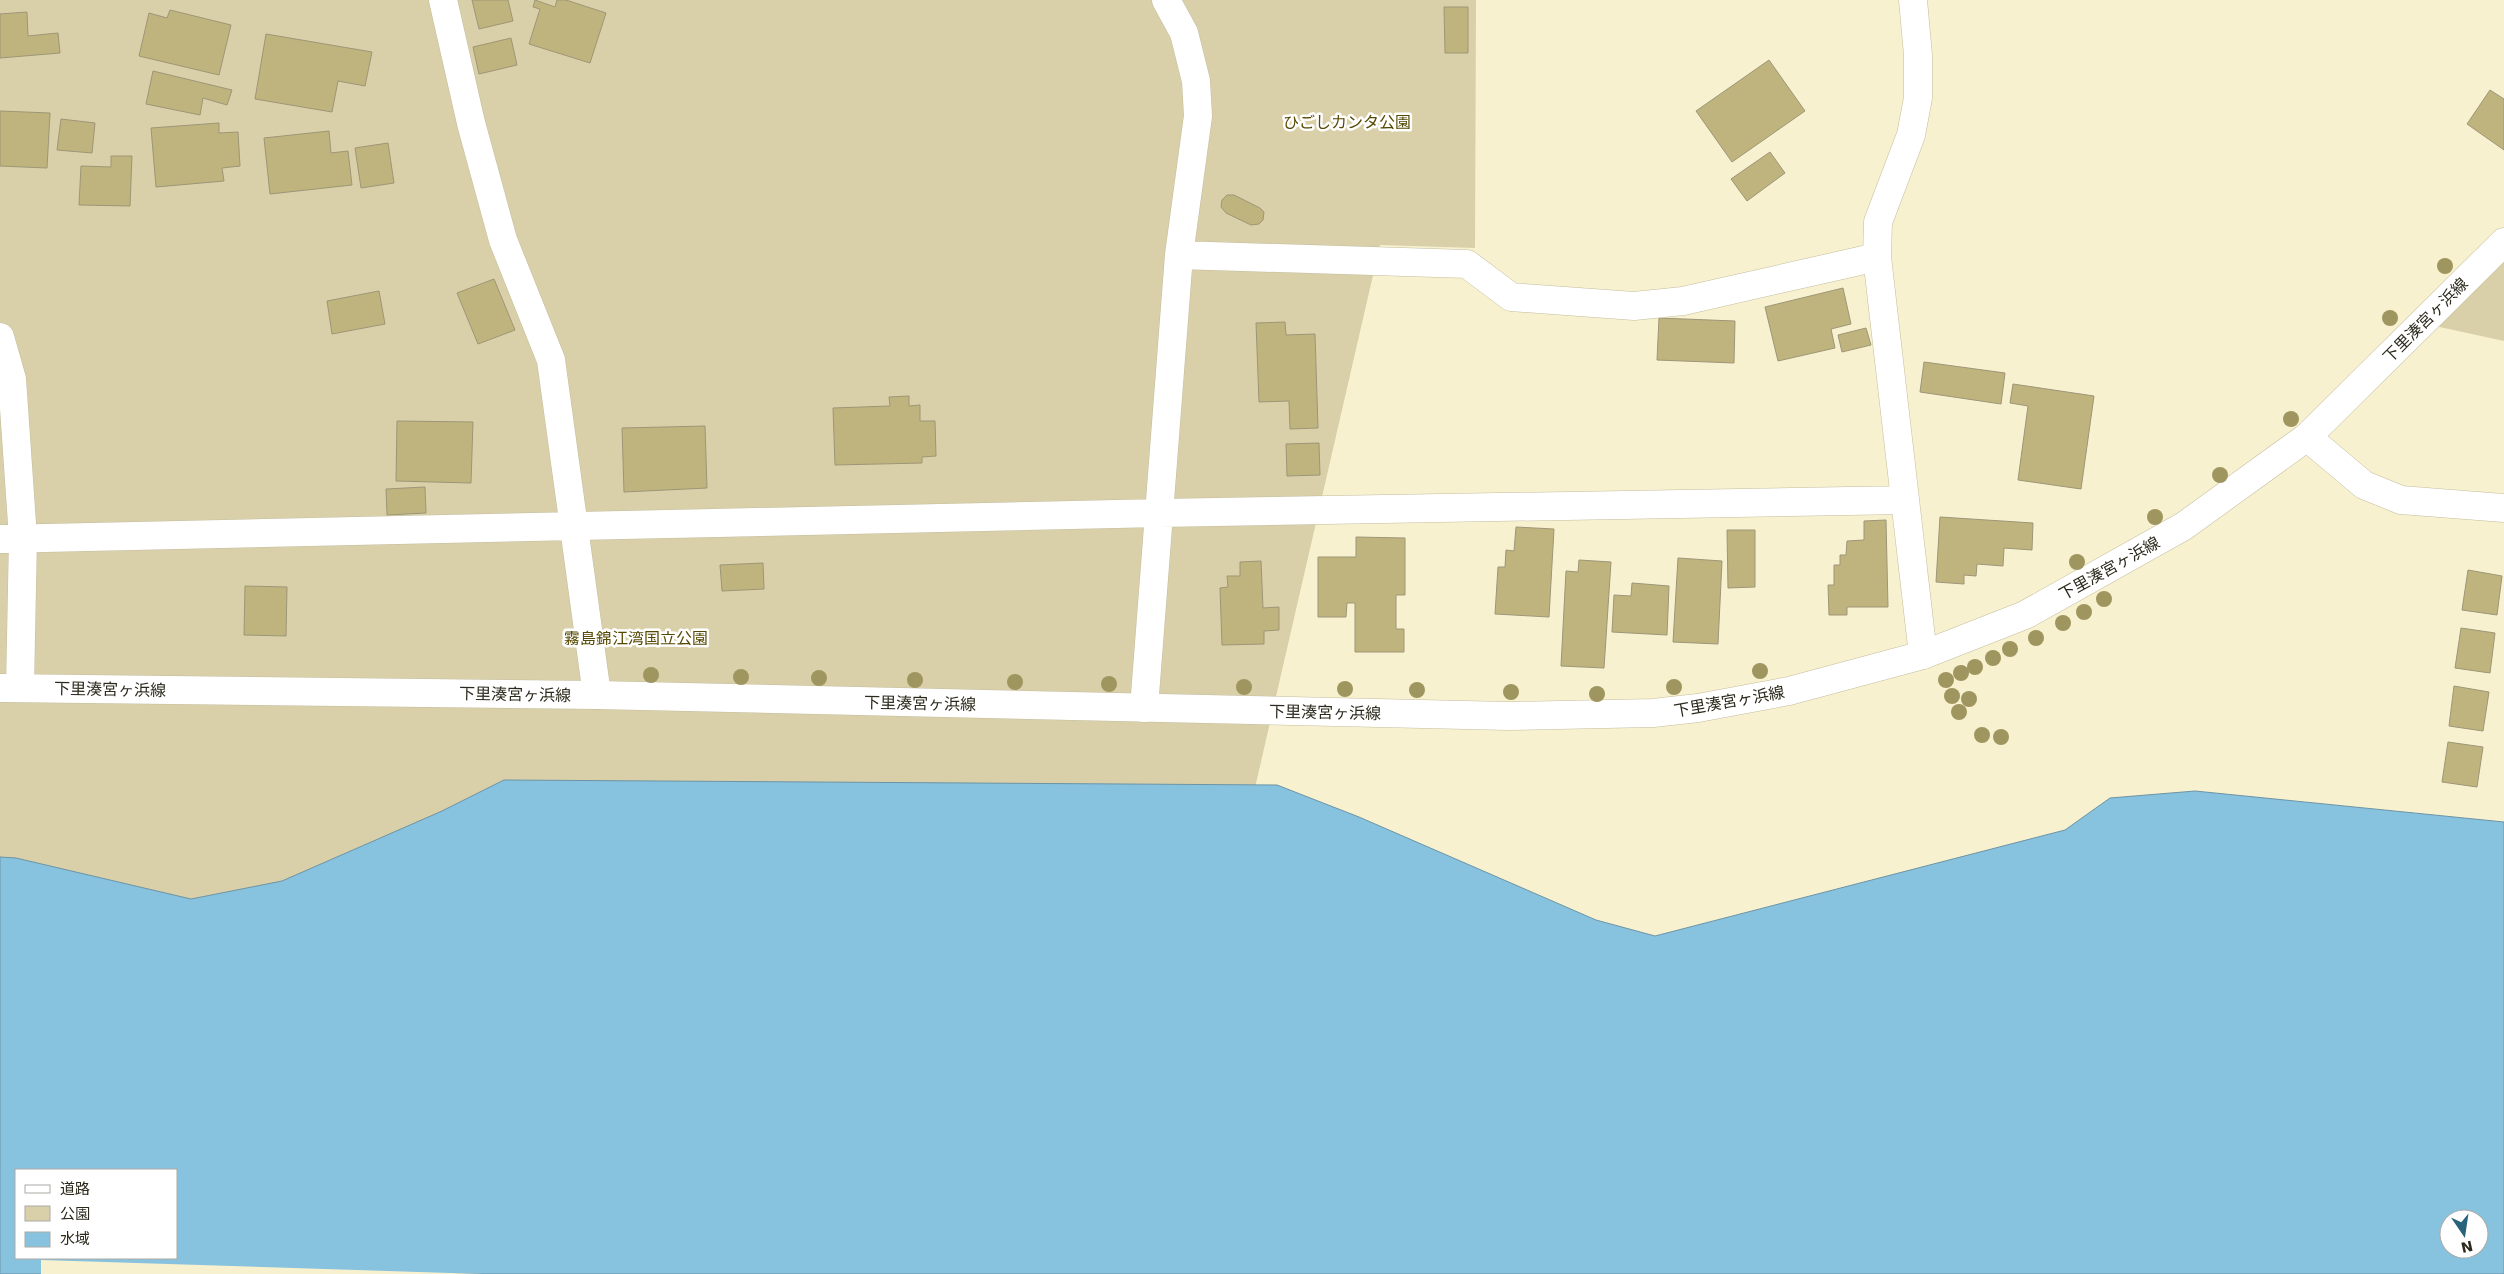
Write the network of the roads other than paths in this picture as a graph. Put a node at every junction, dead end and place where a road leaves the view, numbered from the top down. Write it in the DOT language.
graph roads {
  1 [pos="443,0"];
  2 [pos="1166,0"];
  3 [pos="1913,0"];
  4 [pos="2504,242"];
  5 [pos="1179,255"];
  6 [pos="1877,257"];
  7 [pos="0,338"];
  8 [pos="2307,437"];
  9 [pos="1904,500"];
  10 [pos="2504,508"];
  11 [pos="1160,513"];
  12 [pos="575,526"];
  13 [pos="12,538"];
  14 [pos="1923,655"];
  15 [pos="10,688"];
  16 [pos="597,695"];
  17 [pos="1144,708"];
  1 -- 12 [label="street"];
  2 -- 5 [label="street"];
  3 -- 6 [label="street"];
  4 -- 8 [label="street, 下里湊宮ヶ浜線"];
  5 -- 6 [label="street"];
  5 -- 11 [label="street"];
  6 -- 9 [label="street"];
  7 -- 13 [label="street"];
  8 -- 10 [label="street"];
  8 -- 14 [label="street, 下里湊宮ヶ浜線"];
  9 -- 11 [label="street"];
  9 -- 14 [label="street"];
  11 -- 12 [label="street"];
  11 -- 17 [label="street"];
  12 -- 13 [label="street"];
  12 -- 16 [label="street"];
  13 -- 15 [label="street"];
  14 -- 17 [label="street, 下里湊宮ヶ浜線"];
  15 -- 16 [label="street, 下里湊宮ヶ浜線"];
  16 -- 17 [label="street, 下里湊宮ヶ浜線"];
}
